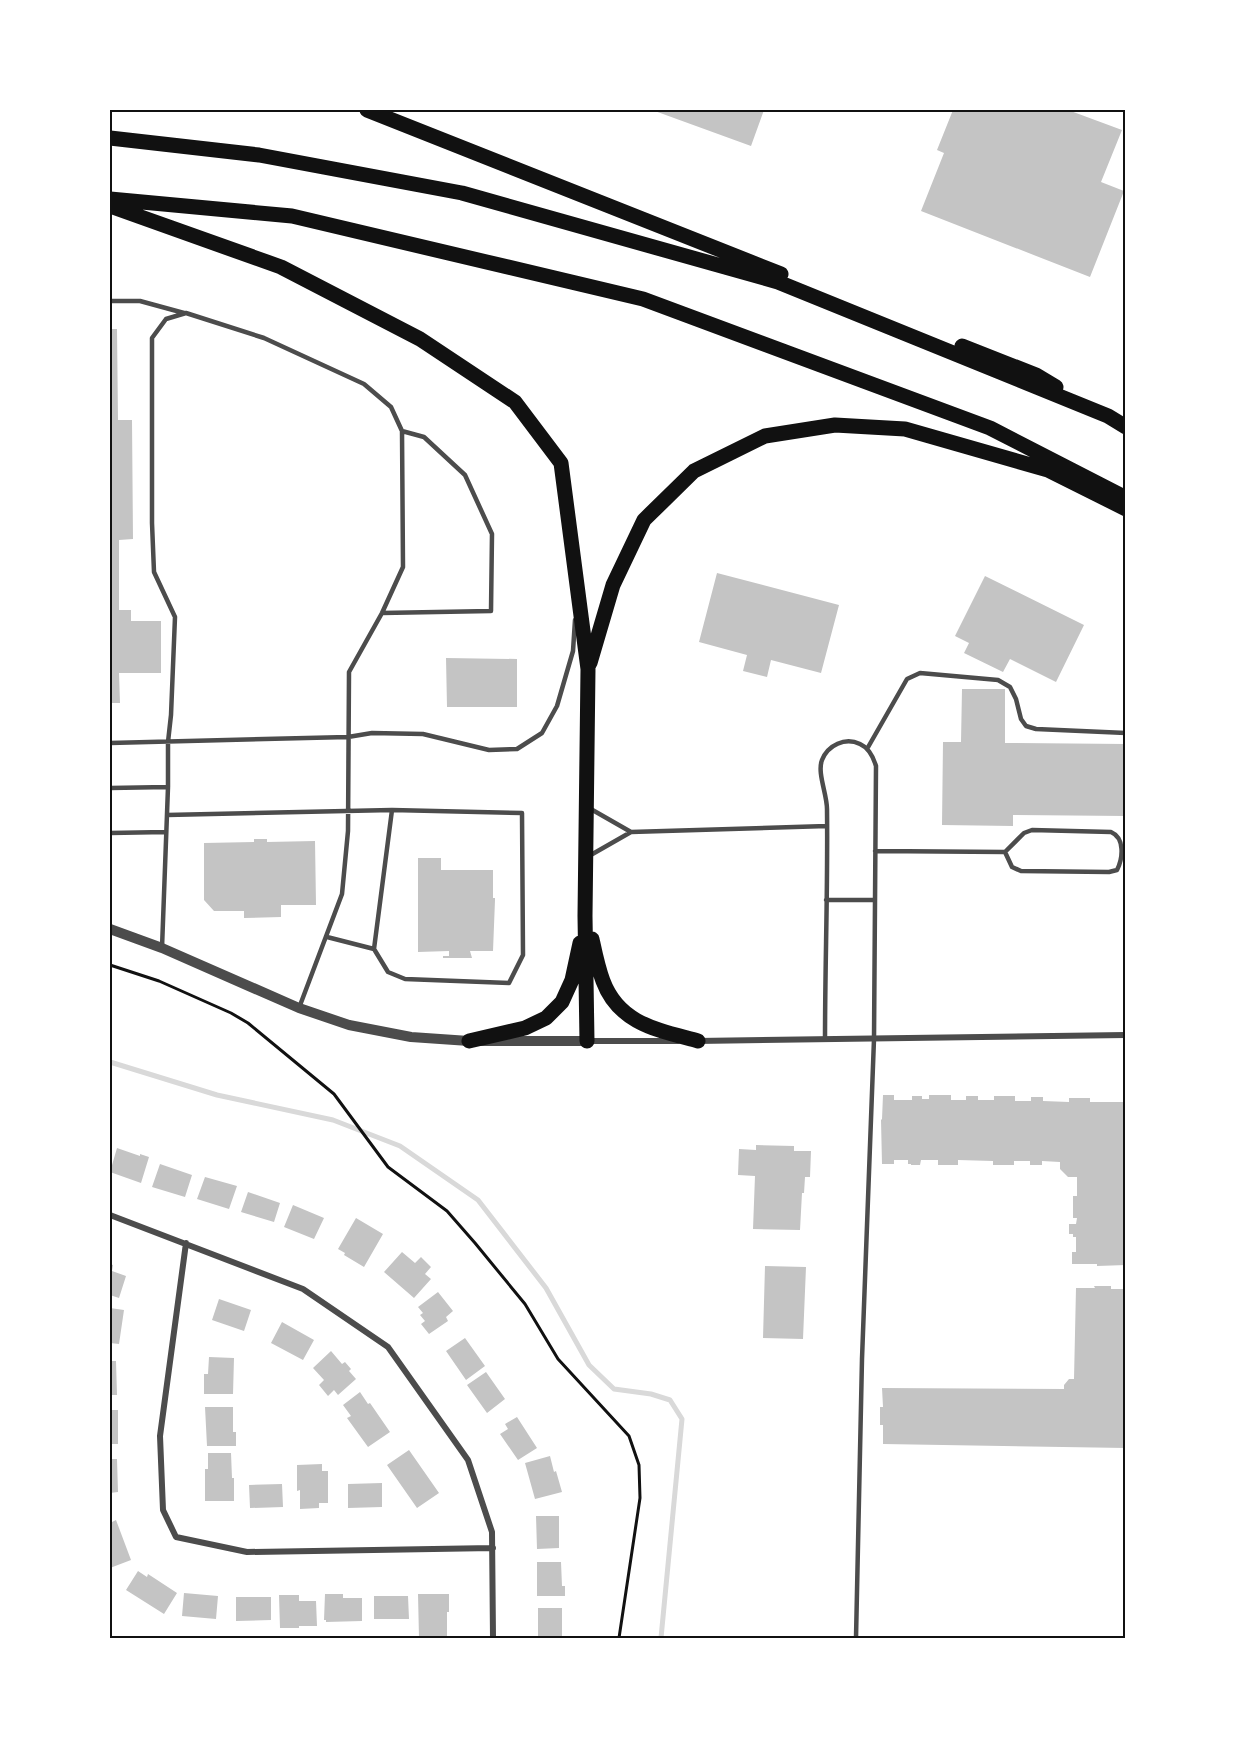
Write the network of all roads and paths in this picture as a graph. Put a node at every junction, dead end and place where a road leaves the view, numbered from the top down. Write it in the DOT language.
graph roads {
  1 [pos="367,110"];
  2 [pos="110,138"];
  3 [pos="110,199"];
  4 [pos="110,206"];
  5 [pos="110,301"];
  6 [pos="186,313"];
  7 [pos="1108,416"];
  8 [pos="1125,427"];
  9 [pos="402,431"];
  10 [pos="1125,498"];
  11 [pos="1125,509"];
  12 [pos="578,589"];
  13 [pos="382,613"];
  14 [pos="588,669"];
  15 [pos="1125,733"];
  16 [pos="348,737"];
  17 [pos="168,742"];
  18 [pos="110,743"];
  19 [pos="867,749"];
  20 [pos="168,787"];
  21 [pos="110,788"];
  22 [pos="587,807"];
  23 [pos="393,810"];
  24 [pos="348,812"];
  25 [pos="167,815"];
  26 [pos="827,826"];
  27 [pos="166,832"];
  28 [pos="631,832"];
  29 [pos="110,833"];
  30 [pos="875,851"];
  31 [pos="1005,852"];
  32 [pos="586,858"];
  33 [pos="826,900"];
  34 [pos="875,900"];
  35 [pos="585,916"];
  36 [pos="110,929"];
  37 [pos="327,938"];
  38 [pos="162,948"];
  39 [pos="374,949"];
  40 [pos="110,965"];
  41 [pos="299,1008"];
  42 [pos="1125,1035"];
  43 [pos="874,1039"];
  44 [pos="825,1040"];
  45 [pos="469,1041"];
  46 [pos="587,1041"];
  47 [pos="698,1041"];
  48 [pos="110,1215"];
  49 [pos="186,1243"];
  50 [pos="493,1548"];
  51 [pos="493,1638"];
  52 [pos="620,1638"];
  53 [pos="855,1638"];
  1 -- 7 [label="highway"];
  2 -- 7 [label="highway"];
  3 -- 10 [label="highway"];
  4 -- 12 [label="highway"];
  5 -- 6 [label="lane"];
  6 -- 9 [label="lane"];
  6 -- 17 [label="lane"];
  7 -- 8 [label="highway"];
  9 -- 13 [label="lane"];
  9 -- 13 [label="lane"];
  11 -- 14 [label="highway"];
  12 -- 14 [label="highway"];
  12 -- 16 [label="lane"];
  13 -- 16 [label="lane"];
  14 -- 22 [label="highway"];
  15 -- 19 [label="lane"];
  16 -- 17 [label="lane"];
  16 -- 24 [label="lane"];
  17 -- 18 [label="lane"];
  17 -- 20 [label="lane"];
  19 -- 26 [label="lane"];
  19 -- 30 [label="lane"];
  20 -- 21 [label="lane"];
  20 -- 25 [label="lane"];
  22 -- 28 [label="lane"];
  22 -- 32 [label="highway"];
  23 -- 24 [label="lane"];
  23 -- 39 [label="lane"];
  23 -- 39 [label="lane"];
  24 -- 25 [label="lane"];
  24 -- 37 [label="lane"];
  25 -- 27 [label="lane"];
  26 -- 28 [label="lane"];
  26 -- 33 [label="lane"];
  27 -- 29 [label="lane"];
  27 -- 38 [label="lane"];
  28 -- 32 [label="lane"];
  30 -- 31 [label="lane"];
  30 -- 34 [label="lane"];
  31 -- 31 [label="lane"];
  32 -- 35 [label="highway"];
  33 -- 34 [label="lane"];
  33 -- 44 [label="lane"];
  34 -- 43 [label="lane"];
  35 -- 45 [label="highway"];
  35 -- 46 [label="highway"];
  35 -- 47 [label="highway"];
  36 -- 38 [label="street"];
  37 -- 39 [label="lane"];
  37 -- 41 [label="lane"];
  38 -- 41 [label="street"];
  40 -- 52 [label="path"];
  41 -- 45 [label="street"];
  42 -- 43 [label="street"];
  43 -- 44 [label="street"];
  43 -- 53 [label="lane"];
  44 -- 47 [label="street"];
  45 -- 46 [label="street"];
  46 -- 47 [label="street"];
  48 -- 49 [label="street"];
  49 -- 50 [label="street"];
  49 -- 50 [label="street"];
  50 -- 51 [label="street"];
}
